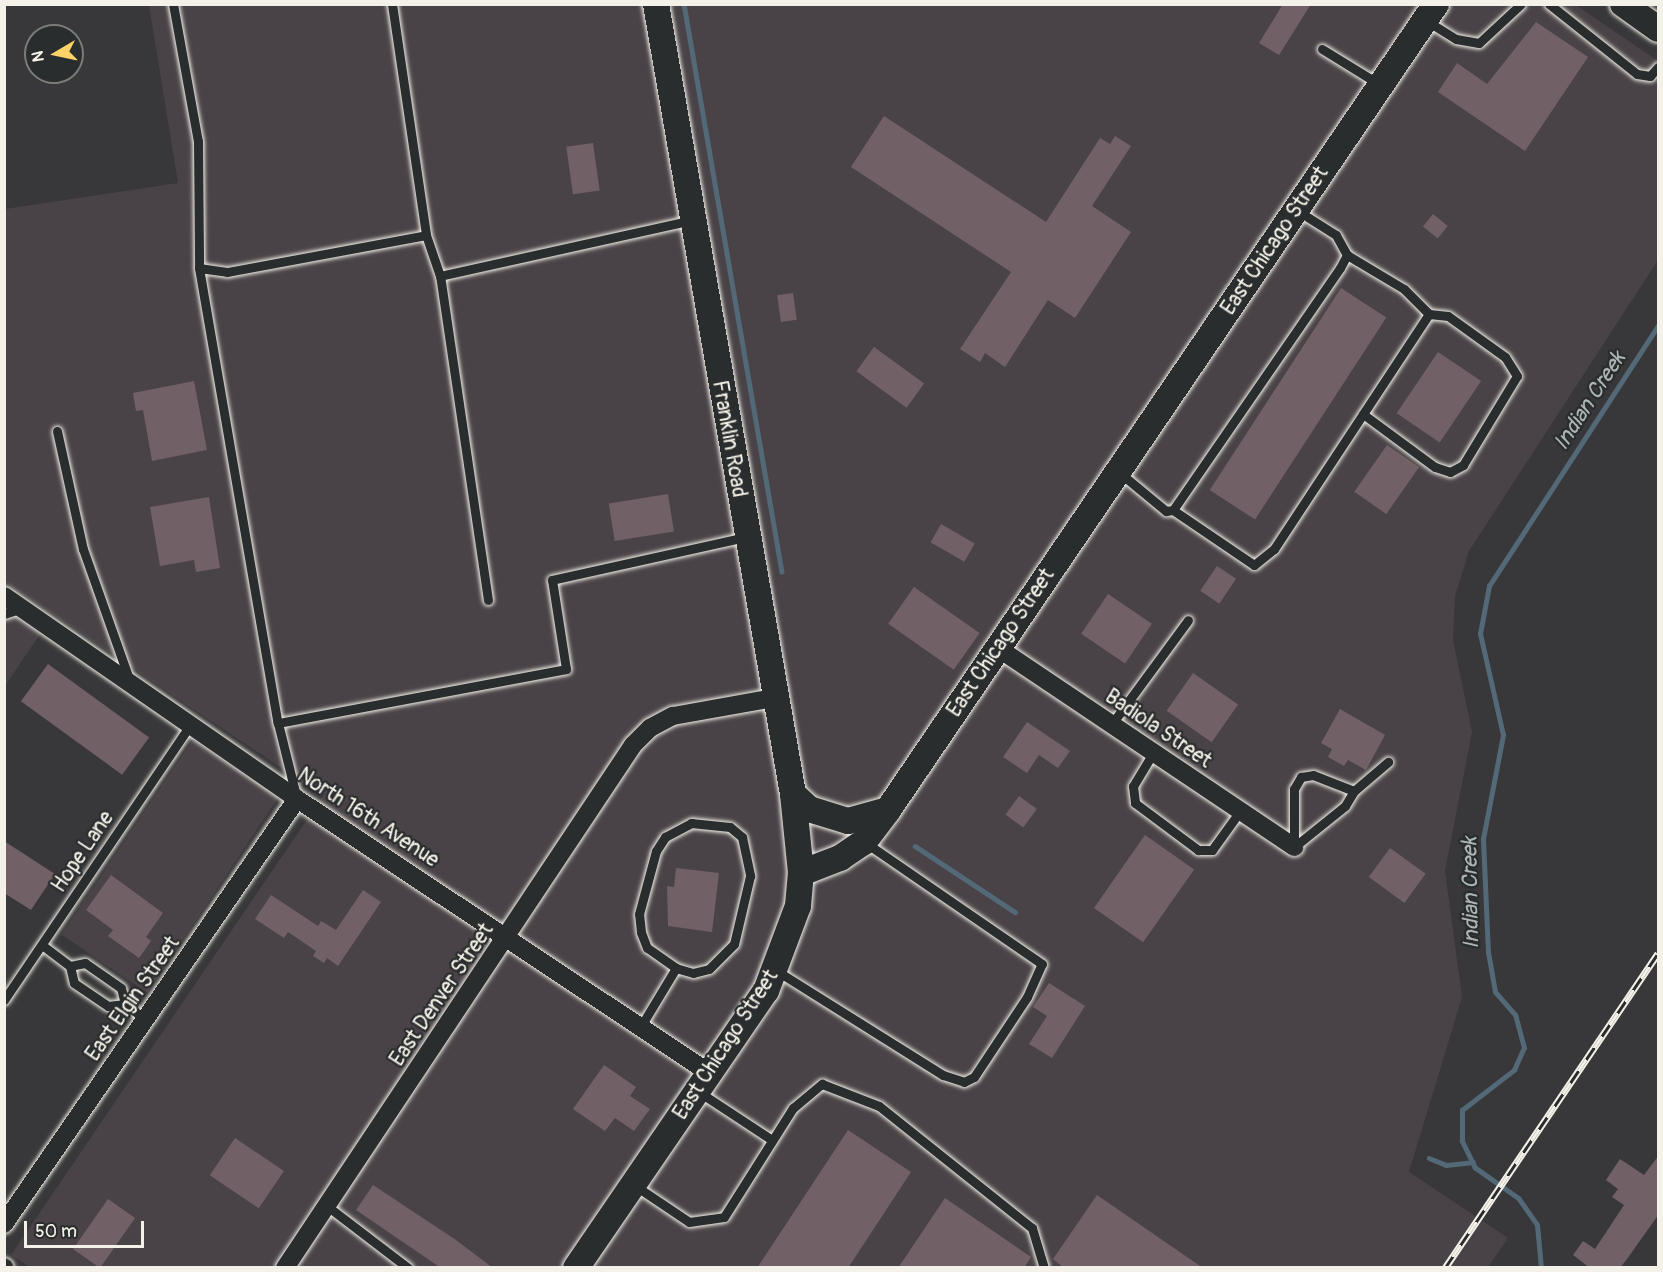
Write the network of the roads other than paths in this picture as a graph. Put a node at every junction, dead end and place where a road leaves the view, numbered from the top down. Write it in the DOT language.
graph roads {
  1 [pos="173,4"];
  2 [pos="392,4"];
  3 [pos="656,4"];
  4 [pos="1521,4"];
  5 [pos="1549,4"];
  6 [pos="1623,4"];
  7 [pos="1431,12"];
  8 [pos="1659,29"];
  9 [pos="1322,49"];
  10 [pos="1659,67"];
  11 [pos="1381,85"];
  12 [pos="1296,210"];
  13 [pos="693,220"];
  14 [pos="426,235"];
  15 [pos="1347,255"];
  16 [pos="199,268"];
  17 [pos="440,276"];
  18 [pos="1429,314"];
  19 [pos="1363,414"];
  20 [pos="57,431"];
  21 [pos="1118,471"];
  22 [pos="1173,510"];
  23 [pos="746,537"];
  24 [pos="4,596"];
  25 [pos="488,600"];
  26 [pos="13,611"];
  27 [pos="1188,620"];
  28 [pos="998,648"];
  29 [pos="130,684"];
  30 [pos="774,698"];
  31 [pos="278,723"];
  32 [pos="1111,724"];
  33 [pos="190,725"];
  34 [pos="1153,753"];
  35 [pos="1388,762"];
  36 [pos="1354,791"];
  37 [pos="793,794"];
  38 [pos="297,799"];
  39 [pos="888,810"];
  40 [pos="1240,811"];
  41 [pos="864,842"];
  42 [pos="1294,847"];
  43 [pos="801,873"];
  44 [pos="509,936"];
  45 [pos="42,945"];
  46 [pos="70,966"];
  47 [pos="676,968"];
  48 [pos="777,971"];
  49 [pos="4,1000"];
  50 [pos="125,1004"];
  51 [pos="146,1020"];
  52 [pos="641,1026"];
  53 [pos="703,1082"];
  54 [pos="772,1140"];
  55 [pos="633,1185"];
  56 [pos="327,1206"];
  57 [pos="4,1224"];
  58 [pos="285,1268"];
  59 [pos="408,1268"];
  60 [pos="576,1268"];
  61 [pos="1044,1268"];
  1 -- 16 [label="lane"];
  2 -- 14 [label="lane"];
  3 -- 13 [label="street, Franklin Road"];
  4 -- 7 [label="lane"];
  5 -- 10 [label="lane"];
  6 -- 8 [label="street"];
  7 -- 11 [label="street, East Chicago Street"];
  9 -- 11 [label="lane"];
  11 -- 12 [label="street, East Chicago Street"];
  12 -- 15 [label="lane"];
  12 -- 21 [label="street, East Chicago Street"];
  13 -- 17 [label="lane"];
  13 -- 23 [label="street, Franklin Road"];
  14 -- 16 [label="lane"];
  14 -- 17 [label="lane"];
  15 -- 18 [label="lane"];
  15 -- 22 [label="lane"];
  16 -- 31 [label="lane"];
  17 -- 25 [label="lane"];
  18 -- 19 [label="lane"];
  18 -- 19 [label="lane"];
  19 -- 22 [label="lane"];
  20 -- 29 [label="lane"];
  21 -- 22 [label="lane"];
  21 -- 28 [label="street, East Chicago Street"];
  23 -- 30 [label="street, Franklin Road"];
  23 -- 31 [label="lane"];
  24 -- 26 [label="street, North 16th Avenue"];
  26 -- 29 [label="street, North 16th Avenue"];
  27 -- 32 [label="lane"];
  28 -- 32 [label="street, Badiola Street"];
  28 -- 39 [label="street, East Chicago Street"];
  29 -- 33 [label="street, North 16th Avenue"];
  30 -- 37 [label="street, Franklin Road"];
  30 -- 44 [label="street, East Denver Street"];
  31 -- 38 [label="lane"];
  32 -- 34 [label="street, Badiola Street"];
  33 -- 38 [label="street, North 16th Avenue"];
  33 -- 45 [label="lane, Hope Lane"];
  34 -- 40 [label="street, Badiola Street"];
  34 -- 40 [label="lane"];
  35 -- 36 [label="lane"];
  36 -- 42 [label="lane"];
  36 -- 42 [label="lane"];
  37 -- 39 [label="street"];
  37 -- 43 [label="street, Franklin Road"];
  38 -- 44 [label="street, North 16th Avenue"];
  38 -- 51 [label="street, East Elgin Street"];
  39 -- 41 [label="street, East Chicago Street"];
  40 -- 42 [label="street, Badiola Street"];
  41 -- 43 [label="street, East Chicago Street"];
  41 -- 48 [label="lane"];
  43 -- 48 [label="street, East Chicago Street"];
  44 -- 52 [label="street, North 16th Avenue"];
  44 -- 56 [label="street, East Denver Street"];
  45 -- 46 [label="lane"];
  45 -- 49 [label="lane, Hope Lane"];
  46 -- 50 [label="lane"];
  46 -- 50 [label="lane"];
  47 -- 47 [label="lane"];
  47 -- 52 [label="lane"];
  48 -- 53 [label="street, East Chicago Street"];
  50 -- 51 [label="lane"];
  51 -- 57 [label="street, East Elgin Street"];
  52 -- 53 [label="street, North 16th Avenue"];
  53 -- 54 [label="lane"];
  53 -- 55 [label="street, East Chicago Street"];
  54 -- 55 [label="lane"];
  54 -- 61 [label="lane"];
  55 -- 60 [label="street, East Chicago Street"];
  56 -- 58 [label="street, East Denver Street"];
  56 -- 59 [label="lane"];
}
